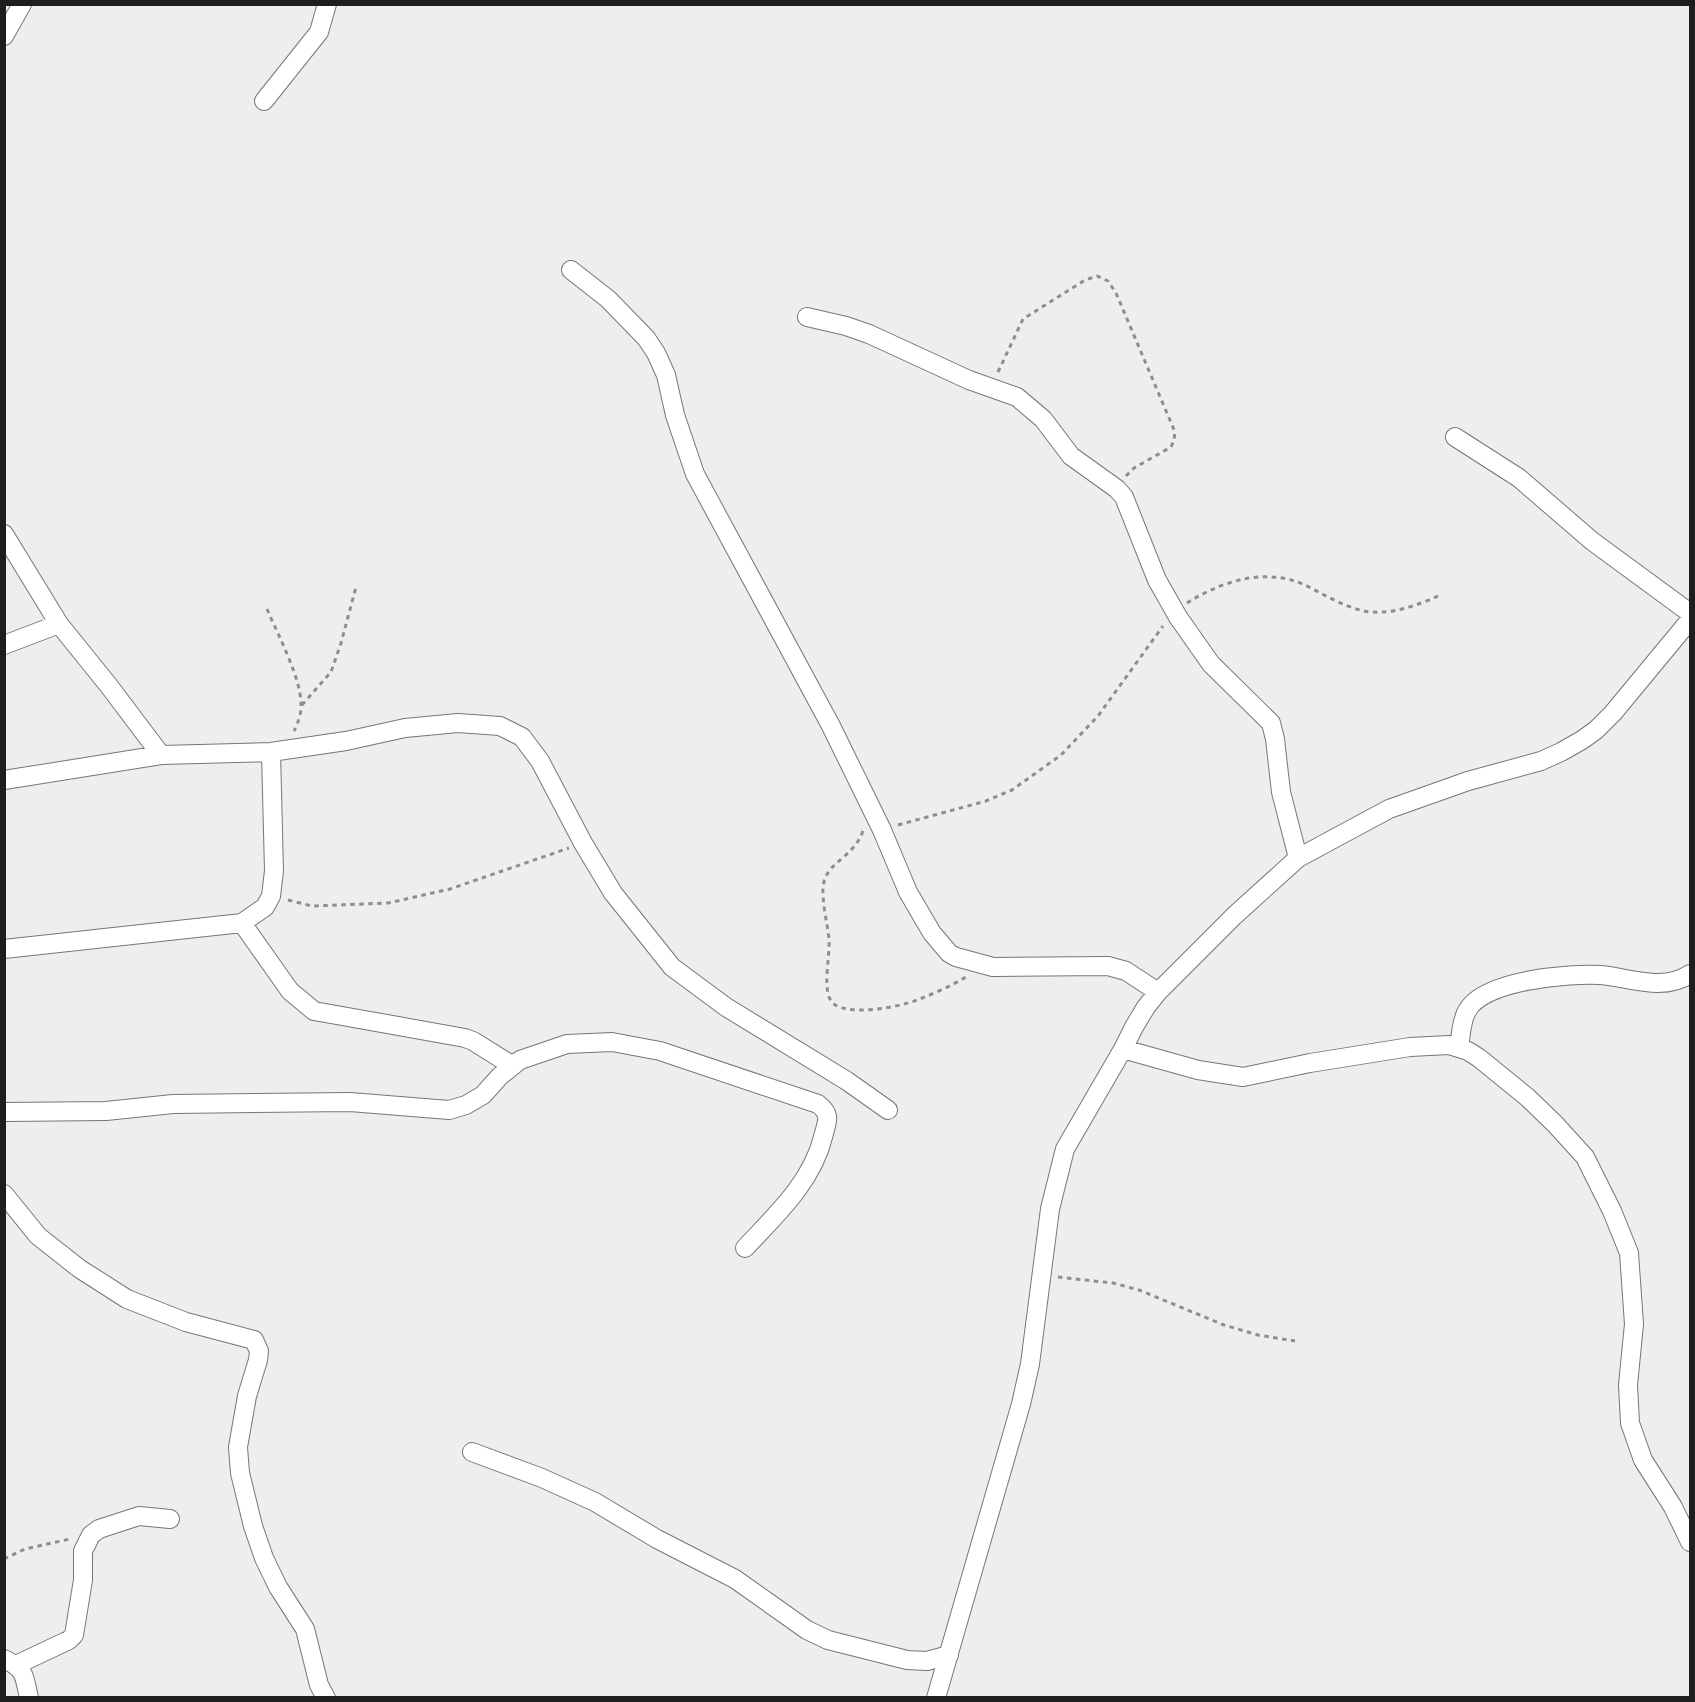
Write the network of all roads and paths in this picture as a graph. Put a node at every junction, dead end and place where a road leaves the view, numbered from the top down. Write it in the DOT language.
graph roads {
  1 [pos="22,4"];
  2 [pos="327,4"];
  3 [pos="4,36"];
  4 [pos="264,101"];
  5 [pos="571,270"];
  6 [pos="807,317"];
  7 [pos="990,387"];
  8 [pos="1455,437"];
  9 [pos="1117,489"];
  10 [pos="4,534"];
  11 [pos="356,587"];
  12 [pos="1440,596"];
  13 [pos="267,609"];
  14 [pos="1175,612"];
  15 [pos="1690,613"];
  16 [pos="1690,620"];
  17 [pos="59,624"];
  18 [pos="4,645"];
  19 [pos="302,705"];
  20 [pos="279,750"];
  21 [pos="161,755"];
  22 [pos="4,780"];
  23 [pos="870,806"];
  24 [pos="882,830"];
  25 [pos="583,843"];
  26 [pos="1298,858"];
  27 [pos="272,896"];
  28 [pos="242,923"];
  29 [pos="4,949"];
  30 [pos="987,966"];
  31 [pos="1690,974"];
  32 [pos="1158,992"];
  33 [pos="1459,1047"];
  34 [pos="1123,1049"];
  35 [pos="513,1066"];
  36 [pos="888,1110"];
  37 [pos="4,1112"];
  38 [pos="4,1194"];
  39 [pos="745,1248"];
  40 [pos="1041,1276"];
  41 [pos="1295,1341"];
  42 [pos="472,1452"];
  43 [pos="170,1519"];
  44 [pos="90,1537"];
  45 [pos="1690,1542"];
  46 [pos="4,1559"];
  47 [pos="949,1655"];
  48 [pos="10,1662"];
  49 [pos="29,1698"];
  50 [pos="326,1698"];
  51 [pos="936,1698"];
  1 -- 3 [label="street"];
  2 -- 4 [label="street"];
  5 -- 23 [label="street"];
  6 -- 7 [label="street"];
  7 -- 9 [label="street"];
  7 -- 9 [label="path"];
  8 -- 15 [label="street"];
  9 -- 14 [label="street"];
  10 -- 17 [label="street"];
  11 -- 19 [label="path"];
  12 -- 14 [label="path"];
  13 -- 19 [label="path"];
  14 -- 24 [label="path"];
  14 -- 26 [label="street"];
  16 -- 26 [label="street"];
  17 -- 18 [label="street"];
  17 -- 21 [label="street"];
  19 -- 20 [label="path"];
  20 -- 21 [label="street"];
  20 -- 25 [label="street"];
  20 -- 27 [label="street"];
  21 -- 22 [label="street"];
  23 -- 24 [label="street"];
  23 -- 30 [label="path"];
  24 -- 30 [label="street"];
  25 -- 27 [label="path"];
  25 -- 36 [label="street"];
  26 -- 32 [label="street"];
  27 -- 28 [label="street"];
  28 -- 29 [label="street"];
  28 -- 35 [label="street"];
  30 -- 32 [label="street"];
  31 -- 33 [label="street"];
  32 -- 34 [label="street"];
  33 -- 34 [label="street"];
  33 -- 45 [label="street"];
  34 -- 40 [label="street"];
  35 -- 37 [label="street"];
  35 -- 39 [label="street"];
  38 -- 50 [label="street"];
  40 -- 41 [label="path"];
  40 -- 47 [label="street"];
  42 -- 47 [label="street"];
  43 -- 44 [label="street"];
  44 -- 46 [label="path"];
  44 -- 48 [label="street"];
  47 -- 51 [label="street"];
  48 -- 49 [label="street"];
}
